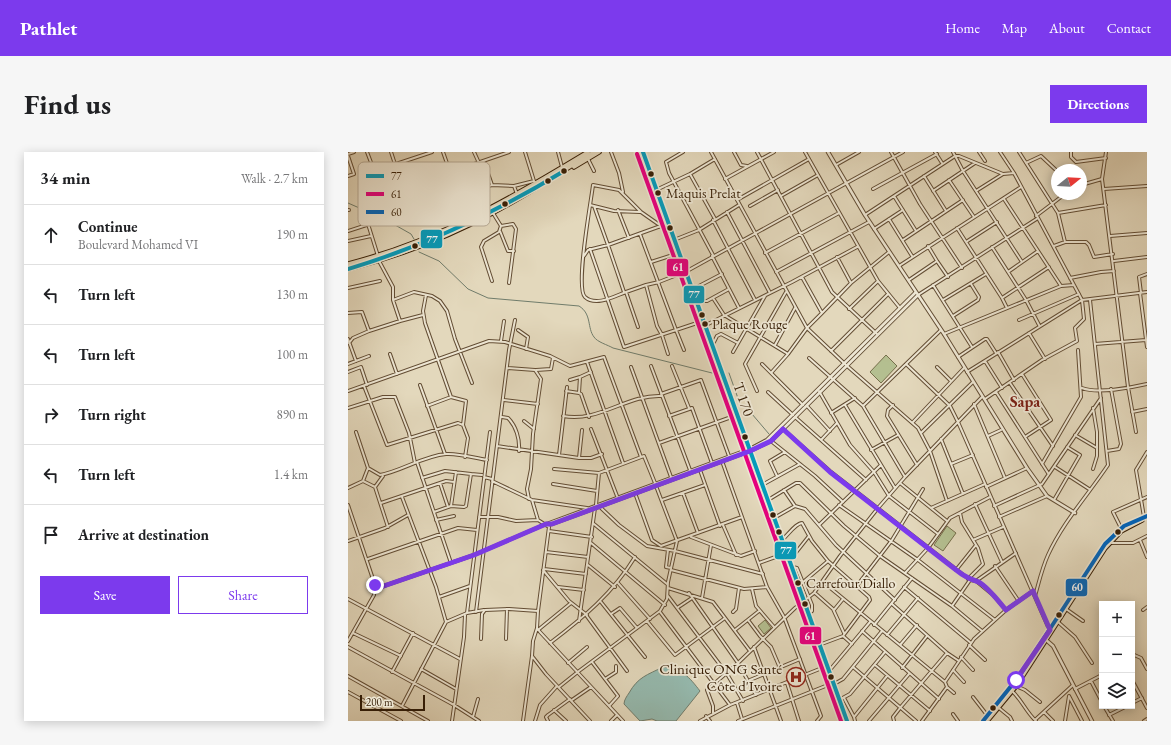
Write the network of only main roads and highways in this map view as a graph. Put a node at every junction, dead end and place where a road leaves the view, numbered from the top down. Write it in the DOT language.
graph roads {
  1 [pos="584,152"];
  2 [pos="588,152"];
  3 [pos="594,152"];
  4 [pos="599,152"];
  5 [pos="643,152"];
  6 [pos="563,169"];
  7 [pos="490,209"];
  8 [pos="490,214"];
  9 [pos="456,226"];
  10 [pos="466,226"];
  11 [pos="378,258"];
  12 [pos="348,264"];
  13 [pos="348,269"];
  14 [pos="1146,517"];
  15 [pos="1051,631"];
  16 [pos="1045,639"];
  17 [pos="847,721"];
  18 [pos="983,721"];
  19 [pos="987,721"];
  1 -- 6 [label="main road"];
  2 -- 6 [label="main road"];
  3 -- 6 [label="main road"];
  4 -- 6 [label="main road"];
  5 -- 17 [label="main road, T 170"];
  6 -- 7 [label="main road"];
  6 -- 8 [label="main road"];
  9 -- 11 [label="main road"];
  10 -- 11 [label="main road"];
  11 -- 12 [label="main road"];
  11 -- 13 [label="main road"];
  14 -- 15 [label="main road"];
  14 -- 15 [label="main road"];
  15 -- 16 [label="main road"];
  16 -- 18 [label="main road"];
  16 -- 19 [label="main road"];
}
